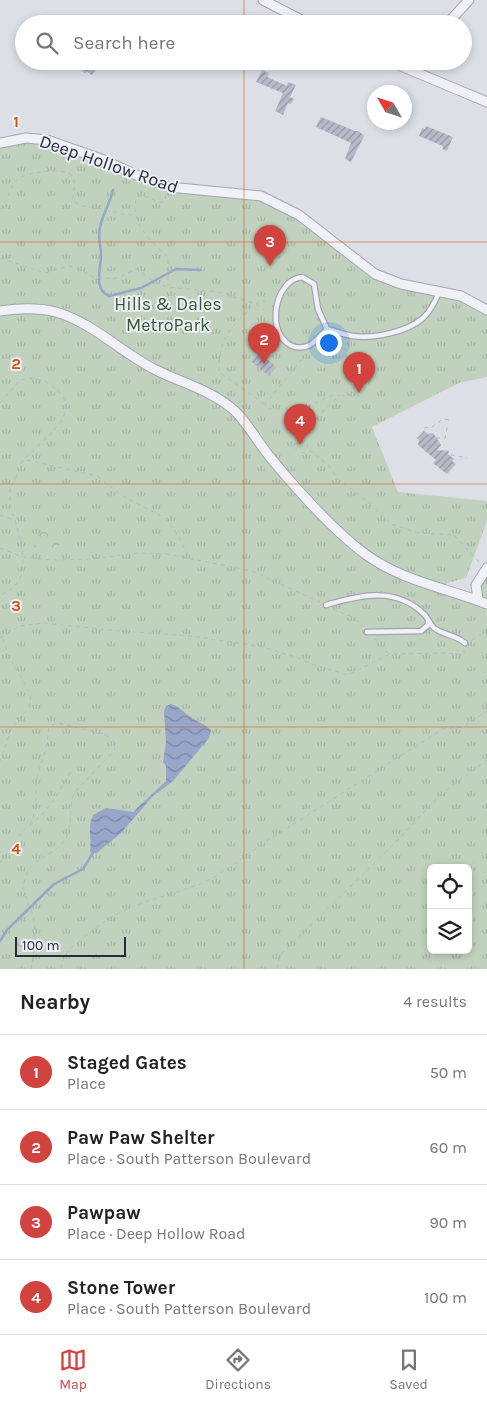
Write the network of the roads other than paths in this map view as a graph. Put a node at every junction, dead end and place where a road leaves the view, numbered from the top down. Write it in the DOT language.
graph roads {
  1 [pos="263,0"];
  2 [pos="469,0"];
  3 [pos="292,15"];
  4 [pos="455,15"];
  5 [pos="420,70"];
  6 [pos="487,102"];
  7 [pos="0,143"];
  8 [pos="440,291"];
  9 [pos="487,310"];
  10 [pos="0,311"];
  11 [pos="326,328"];
  12 [pos="487,568"];
  13 [pos="483,602"];
  14 [pos="326,605"];
  15 [pos="428,620"];
  16 [pos="367,632"];
  17 [pos="465,643"];
  1 -- 3 [label="street"];
  2 -- 4 [label="street"];
  5 -- 6 [label="street"];
  7 -- 8 [label="street, Deep Hollow Road"];
  8 -- 9 [label="street, Deep Hollow Road"];
  8 -- 11 [label="lane"];
  10 -- 13 [label="street"];
  11 -- 11 [label="lane"];
  12 -- 13 [label="street"];
  14 -- 15 [label="lane"];
  15 -- 16 [label="lane"];
  15 -- 17 [label="lane"];
}
